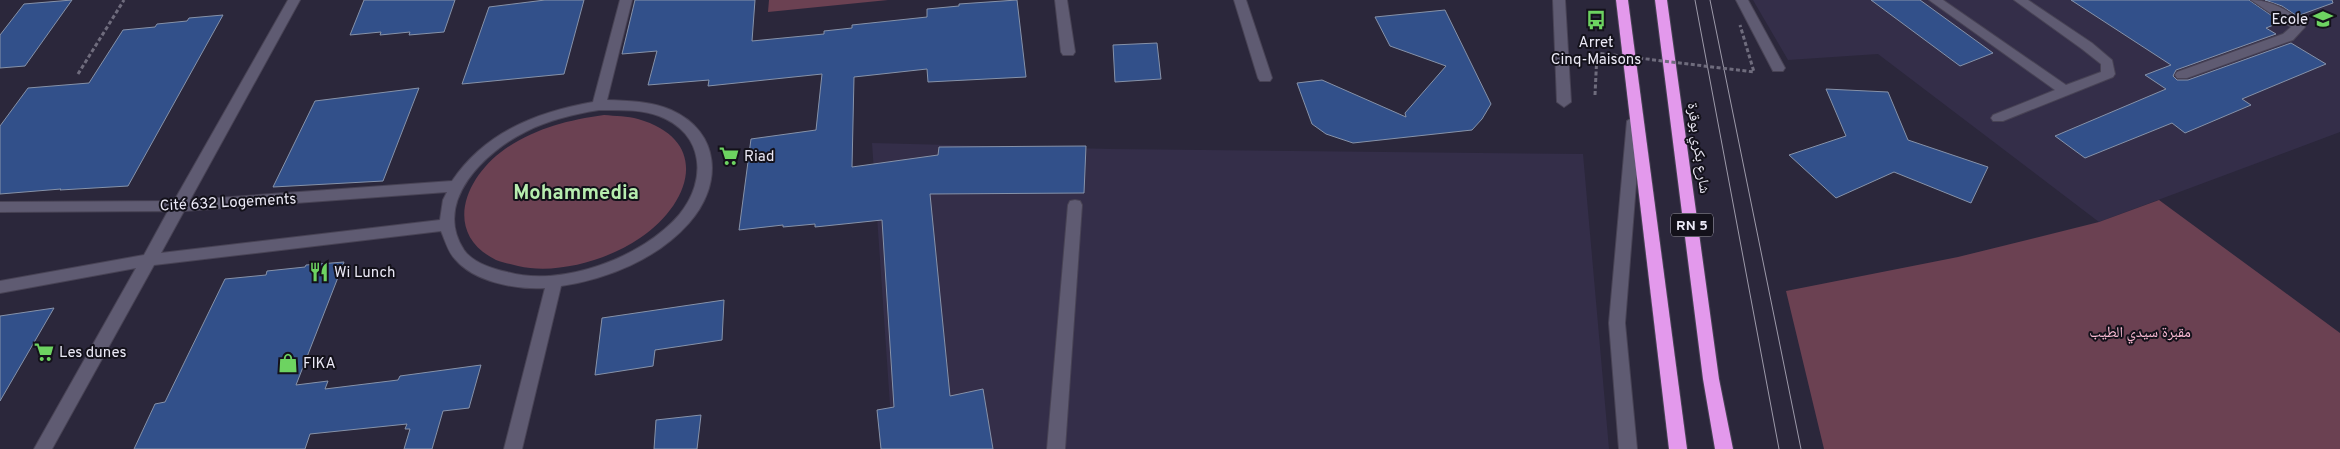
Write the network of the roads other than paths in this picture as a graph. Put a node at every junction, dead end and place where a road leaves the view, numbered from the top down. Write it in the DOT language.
graph roads {
  1 [pos="294,0"];
  2 [pos="626,0"];
  3 [pos="1061,0"];
  4 [pos="1240,0"];
  5 [pos="1559,0"];
  6 [pos="1622,0"];
  7 [pos="1661,0"];
  8 [pos="1742,0"];
  9 [pos="1935,0"];
  10 [pos="2020,0"];
  11 [pos="2257,0"];
  12 [pos="1068,52"];
  13 [pos="1778,68"];
  14 [pos="2182,75"];
  15 [pos="1265,78"];
  16 [pos="2065,91"];
  17 [pos="1564,102"];
  18 [pos="599,105"];
  19 [pos="1635,110"];
  20 [pos="1998,118"];
  21 [pos="456,186"];
  22 [pos="1075,205"];
  23 [pos="178,206"];
  24 [pos="0,207"];
  25 [pos="448,225"];
  26 [pos="148,260"];
  27 [pos="554,282"];
  28 [pos="0,287"];
  29 [pos="43,449"];
  30 [pos="513,449"];
  31 [pos="1056,449"];
  32 [pos="1628,449"];
  33 [pos="1678,449"];
  34 [pos="1724,449"];
  1 -- 23 [label="street"];
  2 -- 18 [label="street"];
  3 -- 12 [label="street"];
  4 -- 15 [label="street"];
  5 -- 17 [label="street"];
  6 -- 19 [label="highway, RN 5"];
  7 -- 34 [label="highway, شارع بكري بوقرة / RN 5"];
  8 -- 13 [label="street"];
  9 -- 16 [label="street"];
  10 -- 16 [label="street"];
  11 -- 14 [label="street"];
  16 -- 20 [label="street"];
  18 -- 21 [label="street"];
  18 -- 27 [label="street"];
  19 -- 32 [label="street"];
  19 -- 33 [label="highway, RN 5"];
  21 -- 23 [label="street, Cité 632 Logements"];
  21 -- 25 [label="street"];
  22 -- 31 [label="street"];
  23 -- 24 [label="street, Cité 632 Logements"];
  23 -- 26 [label="street"];
  25 -- 26 [label="street"];
  25 -- 27 [label="street"];
  26 -- 28 [label="street"];
  26 -- 29 [label="street"];
  27 -- 30 [label="street"];
}
